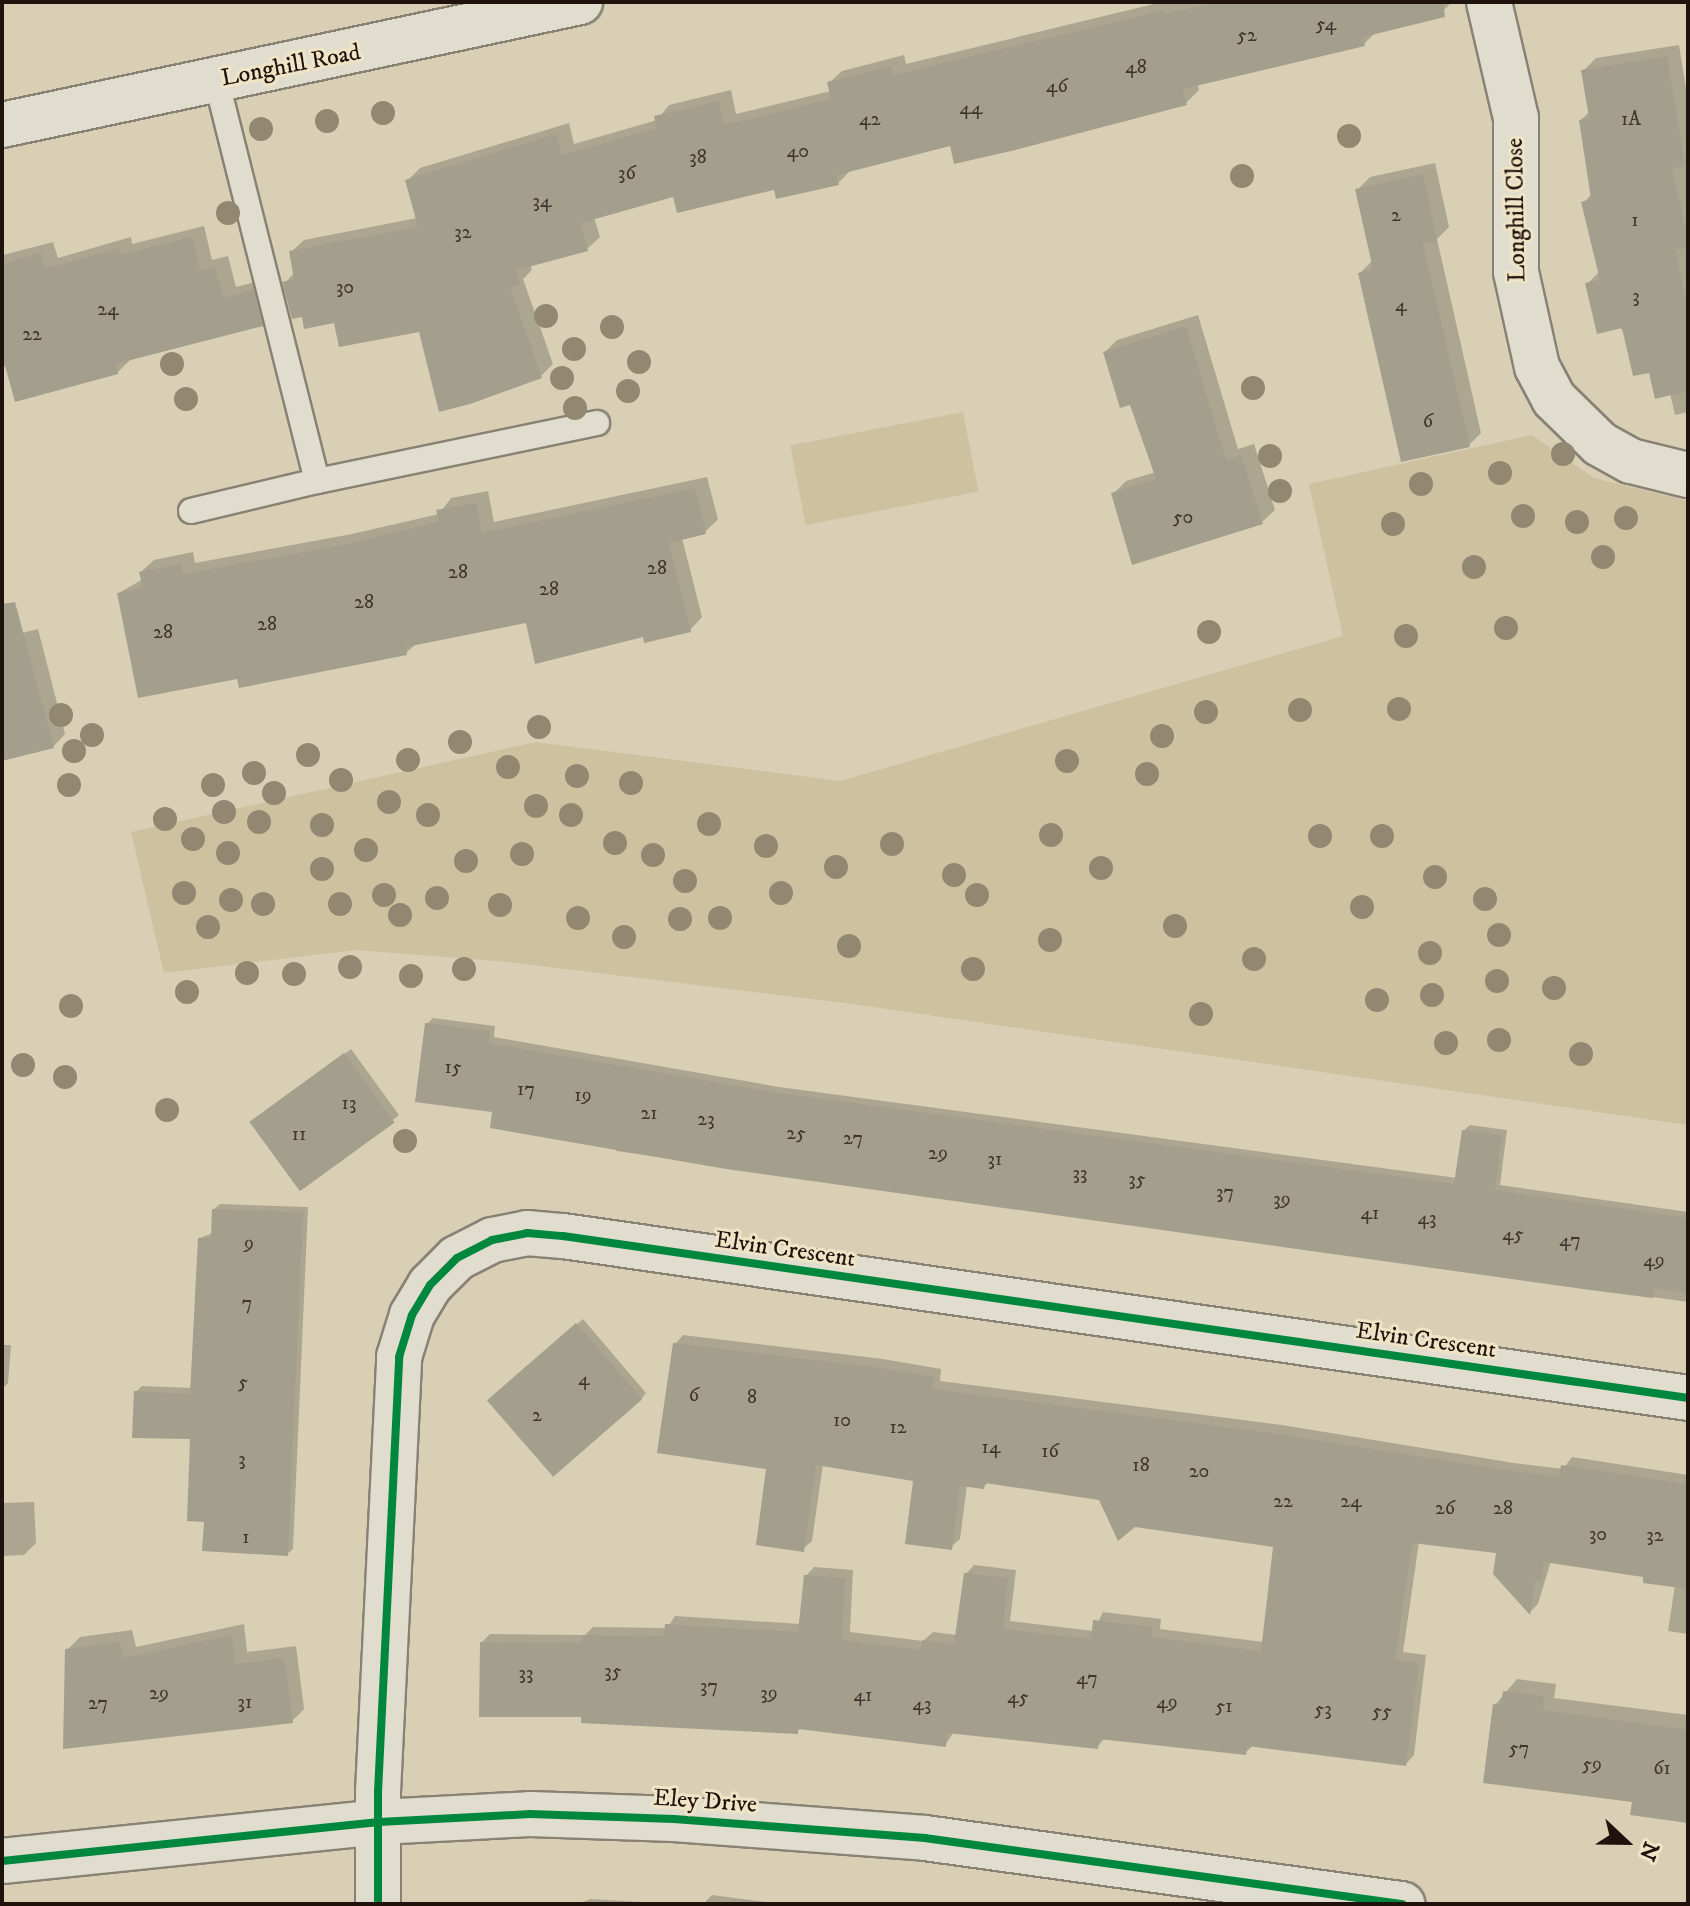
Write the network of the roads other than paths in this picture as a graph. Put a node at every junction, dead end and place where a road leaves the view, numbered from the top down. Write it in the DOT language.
graph roads {
  1 [pos="580,2"];
  2 [pos="1489,2"];
  3 [pos="216,80"];
  4 [pos="2,125"];
  5 [pos="597,423"];
  6 [pos="1688,475"];
  7 [pos="317,481"];
  8 [pos="191,511"];
  9 [pos="1688,1398"];
  10 [pos="379,1822"];
  11 [pos="2,1861"];
  12 [pos="378,1904"];
  13 [pos="1402,1904"];
  1 -- 3 [label="street, Longhill Road"];
  2 -- 6 [label="street, Longhill Close"];
  3 -- 4 [label="street, Longhill Road"];
  3 -- 7 [label="lane"];
  5 -- 7 [label="lane"];
  7 -- 8 [label="lane"];
  9 -- 10 [label="street, Elvin Crescent"];
  10 -- 11 [label="street, Eley Drive"];
  10 -- 12 [label="street, Elvin Crescent"];
  10 -- 13 [label="street, Eley Drive"];
}
